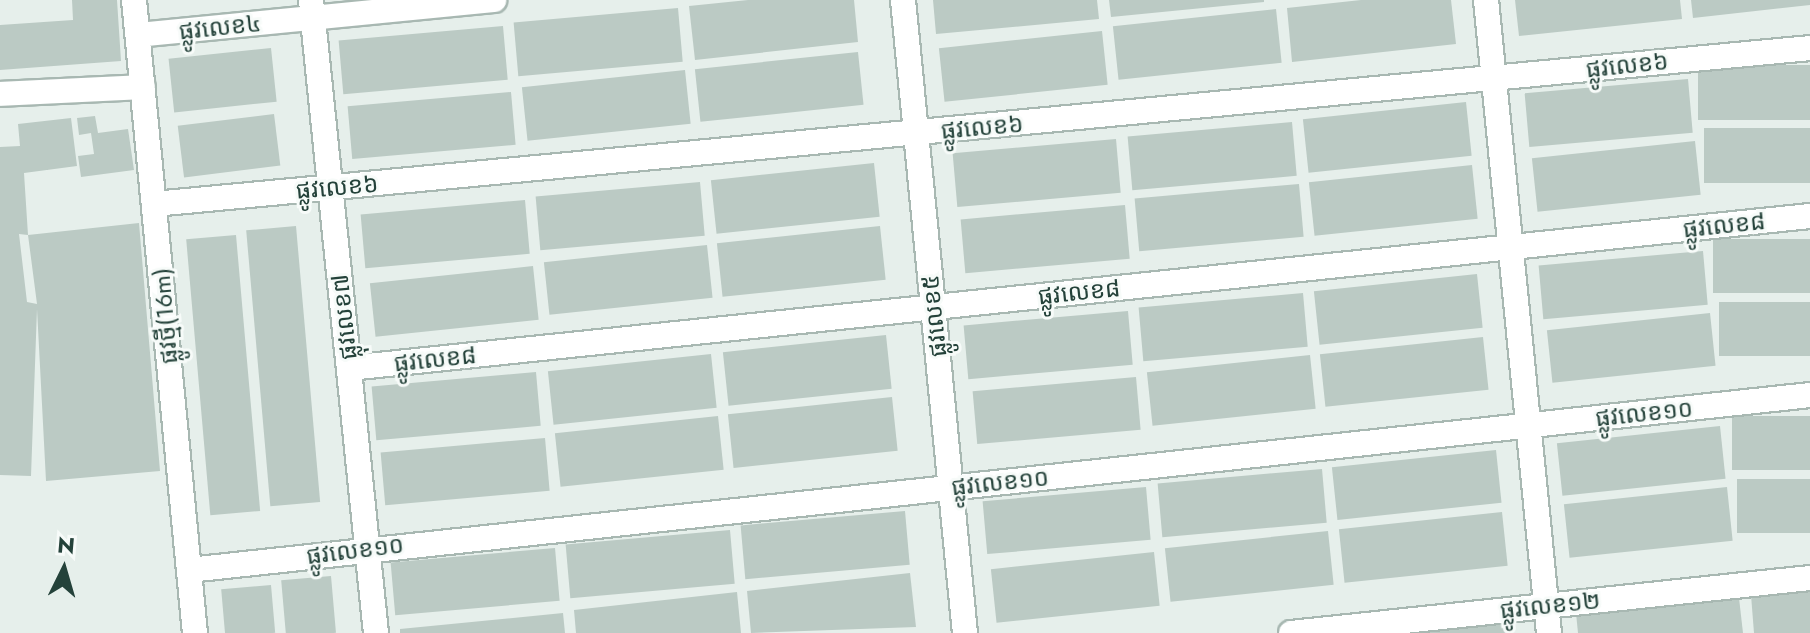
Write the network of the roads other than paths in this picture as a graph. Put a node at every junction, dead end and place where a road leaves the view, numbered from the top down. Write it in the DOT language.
graph roads {
  1 [pos="134,0"];
  2 [pos="494,0"];
  3 [pos="903,0"];
  4 [pos="1486,0"];
  5 [pos="312,9"];
  6 [pos="138,35"];
  7 [pos="1810,48"];
  8 [pos="1494,79"];
  9 [pos="143,87"];
  10 [pos="0,94"];
  11 [pos="917,133"];
  12 [pos="330,187"];
  13 [pos="154,204"];
  14 [pos="1810,216"];
  15 [pos="1511,247"];
  16 [pos="933,308"];
  17 [pos="349,368"];
  18 [pos="1810,395"];
  19 [pos="1528,426"];
  20 [pos="951,487"];
  21 [pos="367,547"];
  22 [pos="189,570"];
  23 [pos="1810,578"];
  24 [pos="1546,606"];
  25 [pos="195,633"];
  26 [pos="376,633"];
  27 [pos="965,633"];
  28 [pos="1291,633"];
  29 [pos="1549,633"];
  1 -- 6 [label="street, ផ្លូវថ្មី(16m)"];
  2 -- 5 [label="street, ផ្លូវលេខ៤"];
  3 -- 11 [label="street, ផ្លូវលេខ៥"];
  4 -- 8 [label="street"];
  5 -- 6 [label="street, ផ្លូវលេខ៤"];
  5 -- 12 [label="street, ផ្លុវលេខ៧"];
  6 -- 9 [label="street, ផ្លូវថ្មី(16m)"];
  7 -- 8 [label="street, ផ្លូវលេខ៦"];
  8 -- 11 [label="street, ផ្លូវលេខ៦"];
  8 -- 15 [label="street"];
  9 -- 10 [label="street"];
  9 -- 13 [label="street, ផ្លូវថ្មី(16m)"];
  11 -- 12 [label="street, ផ្លូវលេខ៦"];
  11 -- 16 [label="street, ផ្លូវលេខ៥"];
  12 -- 13 [label="street, ផ្លូវលេខ៦"];
  12 -- 17 [label="street, ផ្លុវលេខ៧"];
  13 -- 22 [label="street, ផ្លូវថ្មី(16m)"];
  14 -- 15 [label="street, ផ្លូវលេខ៨"];
  15 -- 16 [label="street, ផ្លូវលេខ៨"];
  15 -- 19 [label="street"];
  16 -- 17 [label="street, ផ្លូវលេខ៨"];
  16 -- 20 [label="street, ផ្លូវលេខ៥"];
  17 -- 21 [label="street, ផ្លុវលេខ៧"];
  18 -- 19 [label="street, ផ្លូវលេខ១០"];
  19 -- 20 [label="street, ផ្លូវលេខ១០"];
  19 -- 24 [label="street"];
  20 -- 21 [label="street, ផ្លូវលេខ១០"];
  20 -- 27 [label="street, ផ្លូវលេខ៥"];
  21 -- 22 [label="street, ផ្លូវលេខ១០"];
  21 -- 26 [label="street, ផ្លុវលេខ៧"];
  22 -- 25 [label="street, ផ្លូវថ្មី(16m)"];
  23 -- 24 [label="street, ផ្លូវលេខ១២"];
  24 -- 28 [label="street, ផ្លូវលេខ១២"];
  24 -- 29 [label="street"];
}
